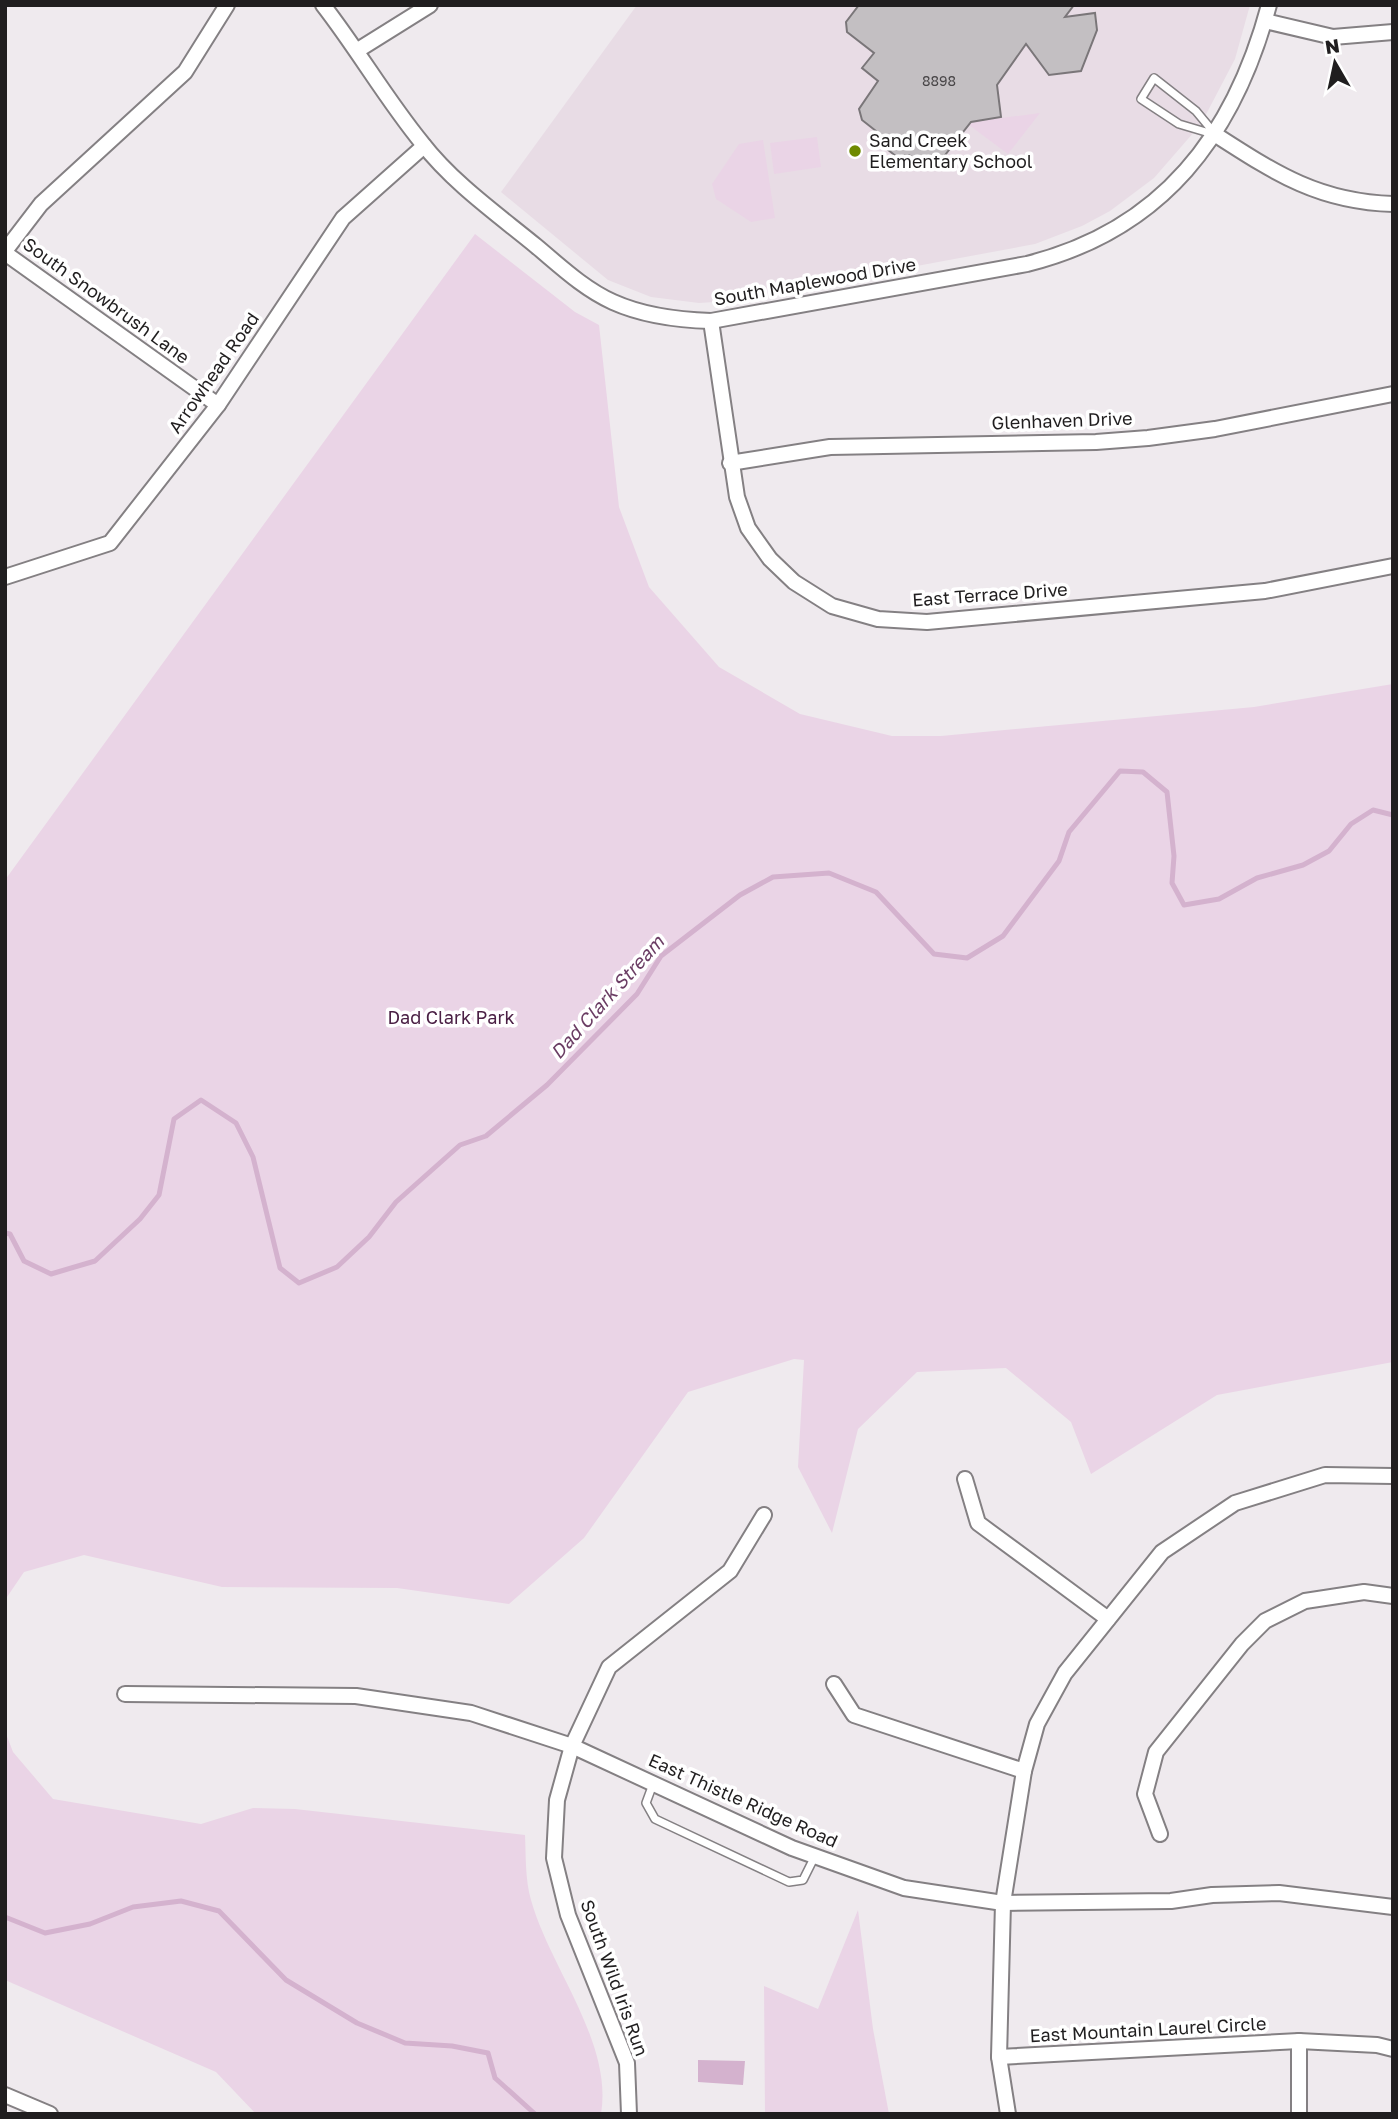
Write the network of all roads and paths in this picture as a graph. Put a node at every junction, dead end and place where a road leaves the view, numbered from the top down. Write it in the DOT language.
graph roads {
  1 [pos="227,5"];
  2 [pos="323,5"];
  3 [pos="430,5"];
  4 [pos="1269,5"];
  5 [pos="1265,21"];
  6 [pos="1393,32"];
  7 [pos="358,50"];
  8 [pos="1216,135"];
  9 [pos="424,146"];
  10 [pos="1393,204"];
  11 [pos="5,252"];
  12 [pos="711,321"];
  13 [pos="1393,394"];
  14 [pos="218,405"];
  15 [pos="730,463"];
  16 [pos="1393,566"];
  17 [pos="5,577"];
  18 [pos="1393,1476"];
  19 [pos="965,1479"];
  20 [pos="764,1515"];
  21 [pos="1393,1597"];
  22 [pos="1108,1619"];
  23 [pos="834,1685"];
  24 [pos="125,1694"];
  25 [pos="572,1746"];
  26 [pos="1024,1771"];
  27 [pos="653,1783"];
  28 [pos="1160,1834"];
  29 [pos="815,1856"];
  30 [pos="1003,1903"];
  31 [pos="1393,1907"];
  32 [pos="1299,2041"];
  33 [pos="1393,2049"];
  34 [pos="999,2057"];
  35 [pos="5,2095"];
  36 [pos="50,2114"];
  37 [pos="629,2114"];
  38 [pos="1008,2114"];
  39 [pos="1299,2114"];
  1 -- 11 [label="street"];
  2 -- 7 [label="street, South Maplewood Drive"];
  3 -- 7 [label="street"];
  4 -- 5 [label="street, South Maplewood Drive"];
  5 -- 6 [label="street"];
  5 -- 8 [label="street, South Maplewood Drive"];
  7 -- 9 [label="street, South Maplewood Drive"];
  8 -- 8 [label="lane"];
  8 -- 10 [label="street"];
  8 -- 12 [label="street, South Maplewood Drive"];
  9 -- 12 [label="street, South Maplewood Drive"];
  9 -- 14 [label="street, Arrowhead Road"];
  11 -- 14 [label="street, South Snowbrush Lane"];
  12 -- 15 [label="street, East Terrace Drive"];
  13 -- 15 [label="street, Glenhaven Drive"];
  14 -- 17 [label="street, Arrowhead Road"];
  15 -- 16 [label="street, East Terrace Drive"];
  18 -- 22 [label="street"];
  19 -- 22 [label="street"];
  20 -- 25 [label="street, South Wild Iris Run"];
  21 -- 28 [label="street"];
  22 -- 26 [label="street"];
  23 -- 26 [label="street"];
  24 -- 25 [label="street, East Thistle Ridge Road"];
  25 -- 27 [label="street, East Thistle Ridge Road"];
  25 -- 37 [label="street, South Wild Iris Run"];
  26 -- 30 [label="street"];
  27 -- 29 [label="street, East Thistle Ridge Road"];
  27 -- 29 [label="lane"];
  29 -- 30 [label="street, East Thistle Ridge Road"];
  30 -- 31 [label="street, East Thistle Ridge Road"];
  30 -- 34 [label="street"];
  32 -- 33 [label="street, East Mountain Laurel Circle"];
  32 -- 34 [label="street, East Mountain Laurel Circle"];
  32 -- 39 [label="street"];
  34 -- 38 [label="street"];
  35 -- 36 [label="street"];
}
